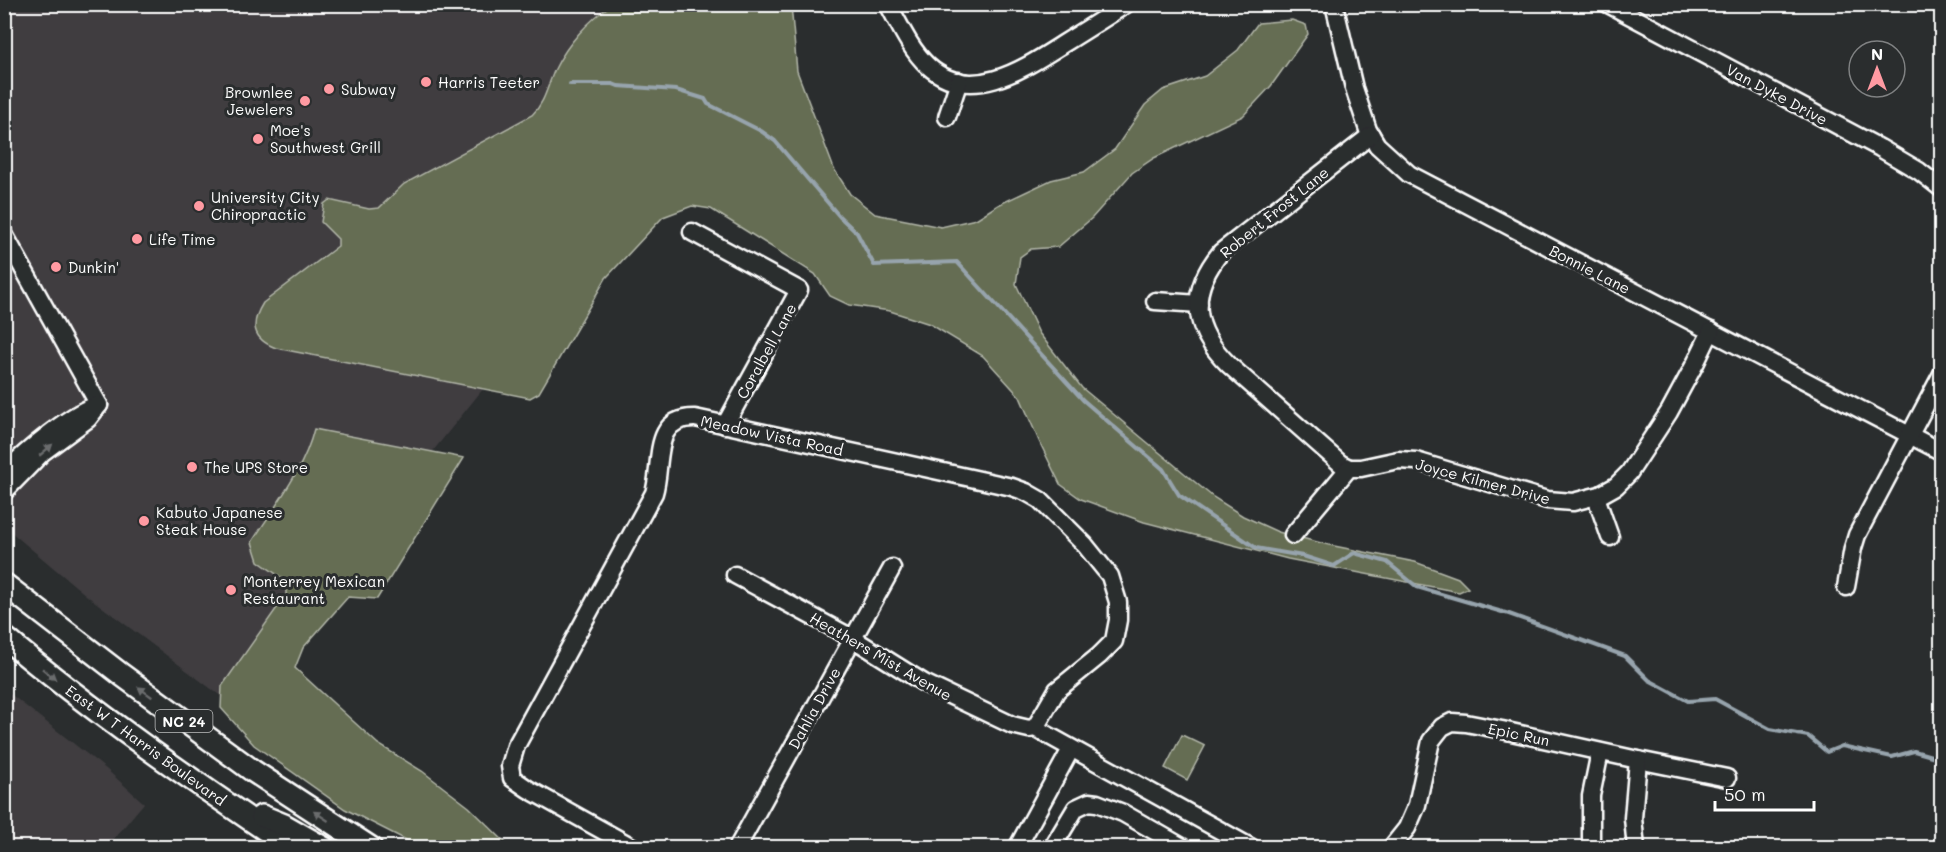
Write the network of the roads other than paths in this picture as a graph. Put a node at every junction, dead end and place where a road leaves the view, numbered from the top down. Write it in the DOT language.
graph roads {
  1 [pos="888,4"];
  2 [pos="1126,4"];
  3 [pos="1334,4"];
  4 [pos="1608,4"];
  5 [pos="959,81"];
  6 [pos="947,117"];
  7 [pos="1371,135"];
  8 [pos="1941,189"];
  9 [pos="692,232"];
  10 [pos="4,234"];
  11 [pos="1155,301"];
  12 [pos="1199,304"];
  13 [pos="1711,331"];
  14 [pos="1941,374"];
  15 [pos="99,405"];
  16 [pos="725,425"];
  17 [pos="1909,435"];
  18 [pos="1941,452"];
  19 [pos="1349,468"];
  20 [pos="4,473"];
  21 [pos="4,492"];
  22 [pos="1596,497"];
  23 [pos="1293,535"];
  24 [pos="1610,537"];
  25 [pos="892,568"];
  26 [pos="735,575"];
  27 [pos="4,584"];
  28 [pos="1846,587"];
  29 [pos="4,601"];
  30 [pos="4,637"];
  31 [pos="852,638"];
  32 [pos="122,675"];
  33 [pos="1035,728"];
  34 [pos="1071,749"];
  35 [pos="1600,752"];
  36 [pos="1638,760"];
  37 [pos="1727,778"];
  38 [pos="214,795"];
  39 [pos="606,841"];
  40 [pos="291,848"];
  41 [pos="324,848"];
  42 [pos="371,848"];
  43 [pos="634,848"];
  44 [pos="737,848"];
  45 [pos="1017,848"];
  46 [pos="1052,848"];
  47 [pos="1185,848"];
  48 [pos="1252,848"];
  49 [pos="1391,848"];
  50 [pos="1591,848"];
  51 [pos="1636,848"];
  1 -- 5 [label="street"];
  2 -- 5 [label="street"];
  3 -- 7 [label="street, Bonnie Lane"];
  4 -- 8 [label="street, Van Dyke Drive"];
  5 -- 6 [label="street"];
  7 -- 12 [label="street, Robert Frost Lane"];
  7 -- 13 [label="street, Bonnie Lane"];
  9 -- 16 [label="street, Coralbell Lane"];
  10 -- 15 [label="street"];
  11 -- 12 [label="street"];
  12 -- 19 [label="street, Robert Frost Lane"];
  13 -- 17 [label="street, Bonnie Lane"];
  13 -- 22 [label="street, Joyce Kilmer Drive"];
  14 -- 17 [label="street"];
  15 -- 20 [label="street"];
  21 -- 15 [label="street, one-way"];
  16 -- 33 [label="street, Meadow Vista Road"];
  16 -- 39 [label="street, Meadow Vista Road"];
  17 -- 18 [label="street, Bonnie Lane"];
  17 -- 28 [label="street"];
  19 -- 22 [label="street, Joyce Kilmer Drive"];
  19 -- 23 [label="street"];
  22 -- 24 [label="street"];
  25 -- 31 [label="street, Dahlia Drive"];
  26 -- 31 [label="street, Heathers Mist Avenue"];
  27 -- 32 [label="main road, NC 24"];
  29 -- 32 [label="main road"];
  30 -- 38 [label="main road, East W T Harris Boulevard / NC 24, one-way"];
  31 -- 33 [label="street, Heathers Mist Avenue"];
  31 -- 44 [label="street, Dahlia Drive"];
  42 -- 32 [label="main road, NC 24, one-way"];
  33 -- 34 [label="street, Heathers Mist Avenue"];
  34 -- 45 [label="street"];
  34 -- 48 [label="street, Heathers Mist Avenue"];
  35 -- 36 [label="street, Epic Run"];
  35 -- 49 [label="street, Epic Run"];
  35 -- 50 [label="street"];
  36 -- 37 [label="street, Epic Run"];
  36 -- 51 [label="street"];
  38 -- 40 [label="main road, East W T Harris Boulevard / NC 24"];
  38 -- 41 [label="main road"];
  39 -- 43 [label="street, Meadow Vista Road"];
  46 -- 47 [label="street"];
}
